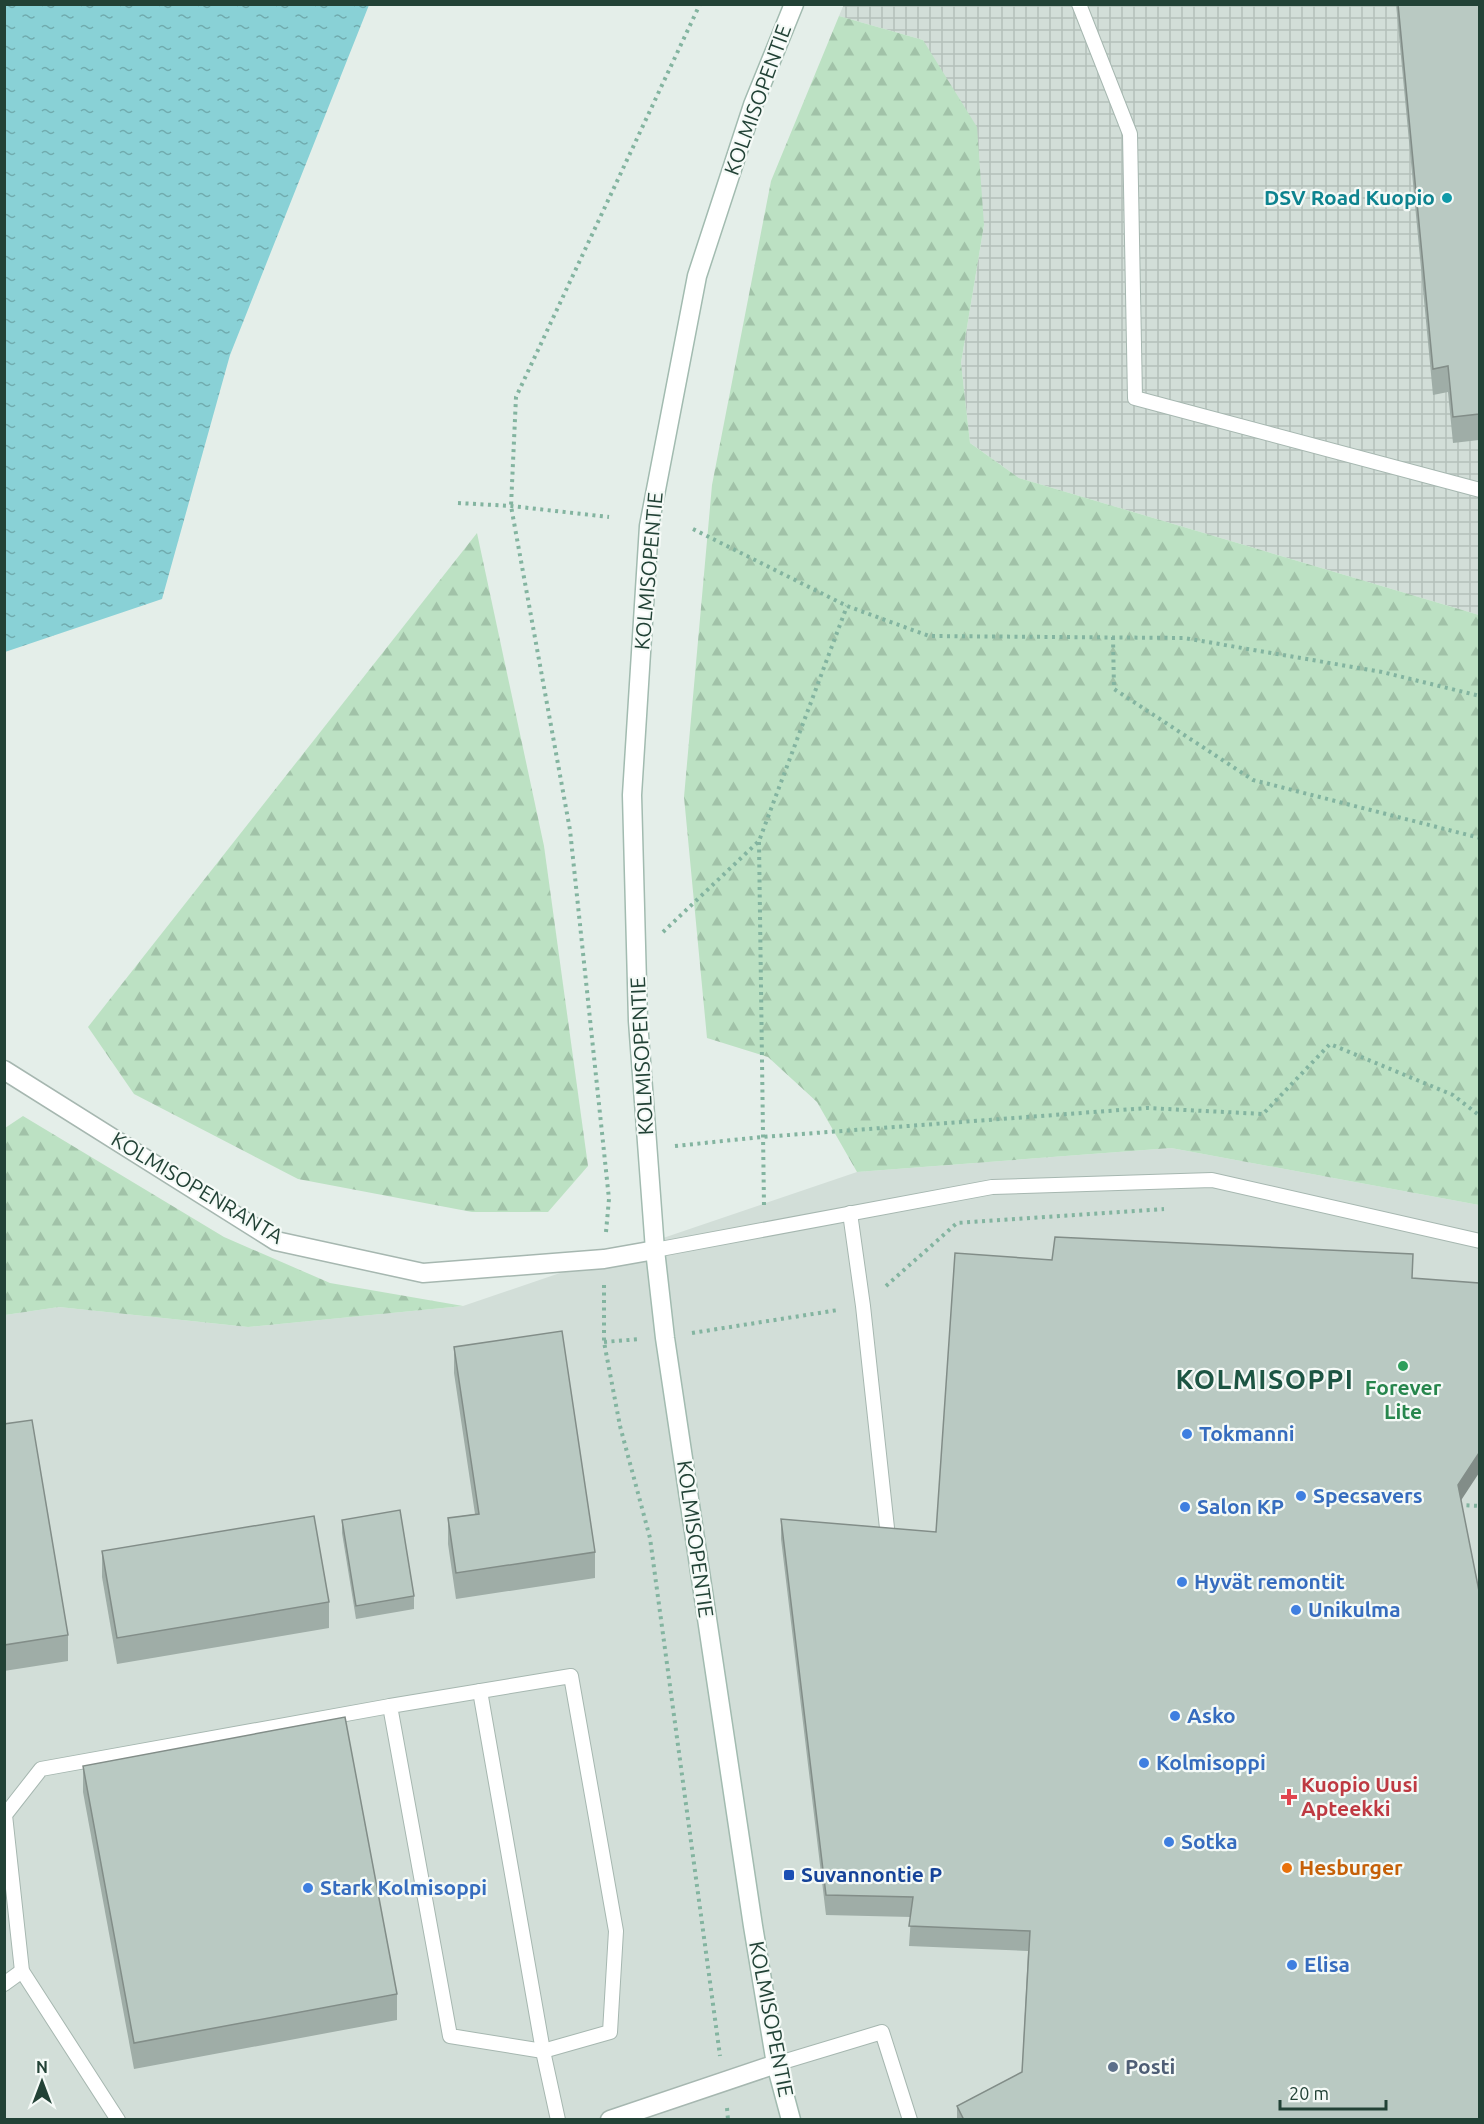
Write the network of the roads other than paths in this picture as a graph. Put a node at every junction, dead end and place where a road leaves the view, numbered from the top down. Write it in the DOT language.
graph roads {
  1 [pos="795,4"];
  2 [pos="1079,4"];
  3 [pos="1479,490"];
  4 [pos="4,1070"];
  5 [pos="850,1213"];
  6 [pos="1479,1241"];
  7 [pos="655,1250"];
  8 [pos="887,1528"];
  9 [pos="480,1691"];
  10 [pos="390,1706"];
  11 [pos="22,1971"];
  12 [pos="4,1984"];
  13 [pos="543,2051"];
  14 [pos="776,2064"];
  15 [pos="118,2120"];
  16 [pos="558,2120"];
  17 [pos="610,2120"];
  18 [pos="791,2120"];
  19 [pos="910,2120"];
  1 -- 7 [label="main road, KOLMISOPENTIE"];
  2 -- 3 [label="lane"];
  4 -- 7 [label="main road, KOLMISOPENRANTA"];
  5 -- 6 [label="lane"];
  5 -- 7 [label="lane"];
  5 -- 8 [label="lane"];
  7 -- 14 [label="main road, KOLMISOPENTIE"];
  9 -- 10 [label="lane"];
  9 -- 13 [label="lane"];
  9 -- 13 [label="lane"];
  10 -- 11 [label="lane"];
  10 -- 13 [label="lane"];
  11 -- 12 [label="lane"];
  11 -- 15 [label="lane"];
  13 -- 16 [label="lane"];
  14 -- 17 [label="main road"];
  14 -- 18 [label="main road, KOLMISOPENTIE"];
  14 -- 19 [label="lane"];
}
